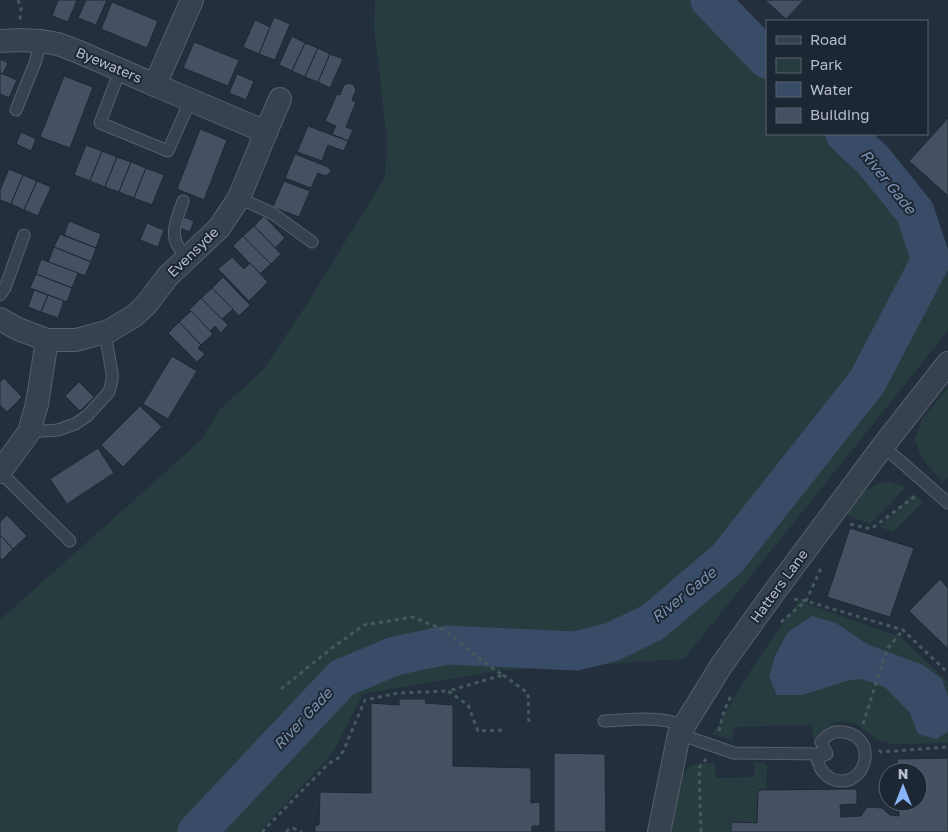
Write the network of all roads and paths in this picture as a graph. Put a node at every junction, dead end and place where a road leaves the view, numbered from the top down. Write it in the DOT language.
graph roads {
  1 [pos="192,0"];
  2 [pos="41,41"];
  3 [pos="0,42"];
  4 [pos="120,70"];
  5 [pos="155,85"];
  6 [pos="280,99"];
  7 [pos="190,101"];
  8 [pos="16,110"];
  9 [pos="266,132"];
  10 [pos="239,198"];
  11 [pos="183,201"];
  12 [pos="24,235"];
  13 [pos="312,242"];
  14 [pos="187,257"];
  15 [pos="0,295"];
  16 [pos="0,319"];
  17 [pos="105,332"];
  18 [pos="47,340"];
  19 [pos="948,363"];
  20 [pos="29,432"];
  21 [pos="883,446"];
  22 [pos="0,472"];
  23 [pos="929,486"];
  24 [pos="948,503"];
  25 [pos="849,524"];
  26 [pos="70,541"];
  27 [pos="822,565"];
  28 [pos="772,595"];
  29 [pos="806,601"];
  30 [pos="779,624"];
  31 [pos="903,630"];
  32 [pos="948,673"];
  33 [pos="503,675"];
  34 [pos="736,685"];
  35 [pos="280,689"];
  36 [pos="448,691"];
  37 [pos="604,721"];
  38 [pos="529,722"];
  39 [pos="506,730"];
  40 [pos="682,730"];
  41 [pos="861,732"];
  42 [pos="874,745"];
  43 [pos="716,747"];
  44 [pos="948,747"];
  45 [pos="827,754"];
  46 [pos="262,832"];
  47 [pos="286,832"];
  48 [pos="302,832"];
  49 [pos="659,832"];
  50 [pos="701,832"];
  1 -- 5 [label="street, Byewaters"];
  2 -- 3 [label="street, Byewaters"];
  2 -- 4 [label="street, Byewaters"];
  2 -- 8 [label="lane"];
  4 -- 5 [label="street, Byewaters"];
  4 -- 7 [label="lane"];
  5 -- 7 [label="street"];
  6 -- 9 [label="street"];
  7 -- 9 [label="street"];
  9 -- 10 [label="street, Evensyde"];
  10 -- 13 [label="lane"];
  10 -- 14 [label="street, Evensyde"];
  11 -- 14 [label="lane"];
  12 -- 15 [label="lane"];
  14 -- 17 [label="street, Evensyde"];
  16 -- 18 [label="street, Evensyde"];
  17 -- 18 [label="street, Evensyde"];
  17 -- 20 [label="lane"];
  18 -- 20 [label="street"];
  19 -- 21 [label="street, Hatters Lane"];
  20 -- 22 [label="street"];
  21 -- 23 [label="lane"];
  21 -- 28 [label="street, Hatters Lane"];
  22 -- 26 [label="lane"];
  23 -- 24 [label="lane"];
  23 -- 25 [label="path"];
  27 -- 29 [label="path"];
  28 -- 29 [label="path"];
  28 -- 40 [label="street, Hatters Lane"];
  29 -- 30 [label="path"];
  29 -- 31 [label="path"];
  31 -- 32 [label="path"];
  31 -- 41 [label="path"];
  33 -- 35 [label="path"];
  33 -- 36 [label="path"];
  33 -- 38 [label="path"];
  34 -- 43 [label="path"];
  36 -- 39 [label="path"];
  36 -- 46 [label="path"];
  37 -- 40 [label="lane"];
  40 -- 43 [label="lane"];
  40 -- 49 [label="street, Hatters Lane"];
  42 -- 44 [label="path"];
  43 -- 45 [label="lane"];
  43 -- 50 [label="path"];
  45 -- 45 [label="lane"];
  47 -- 48 [label="path"];
}
